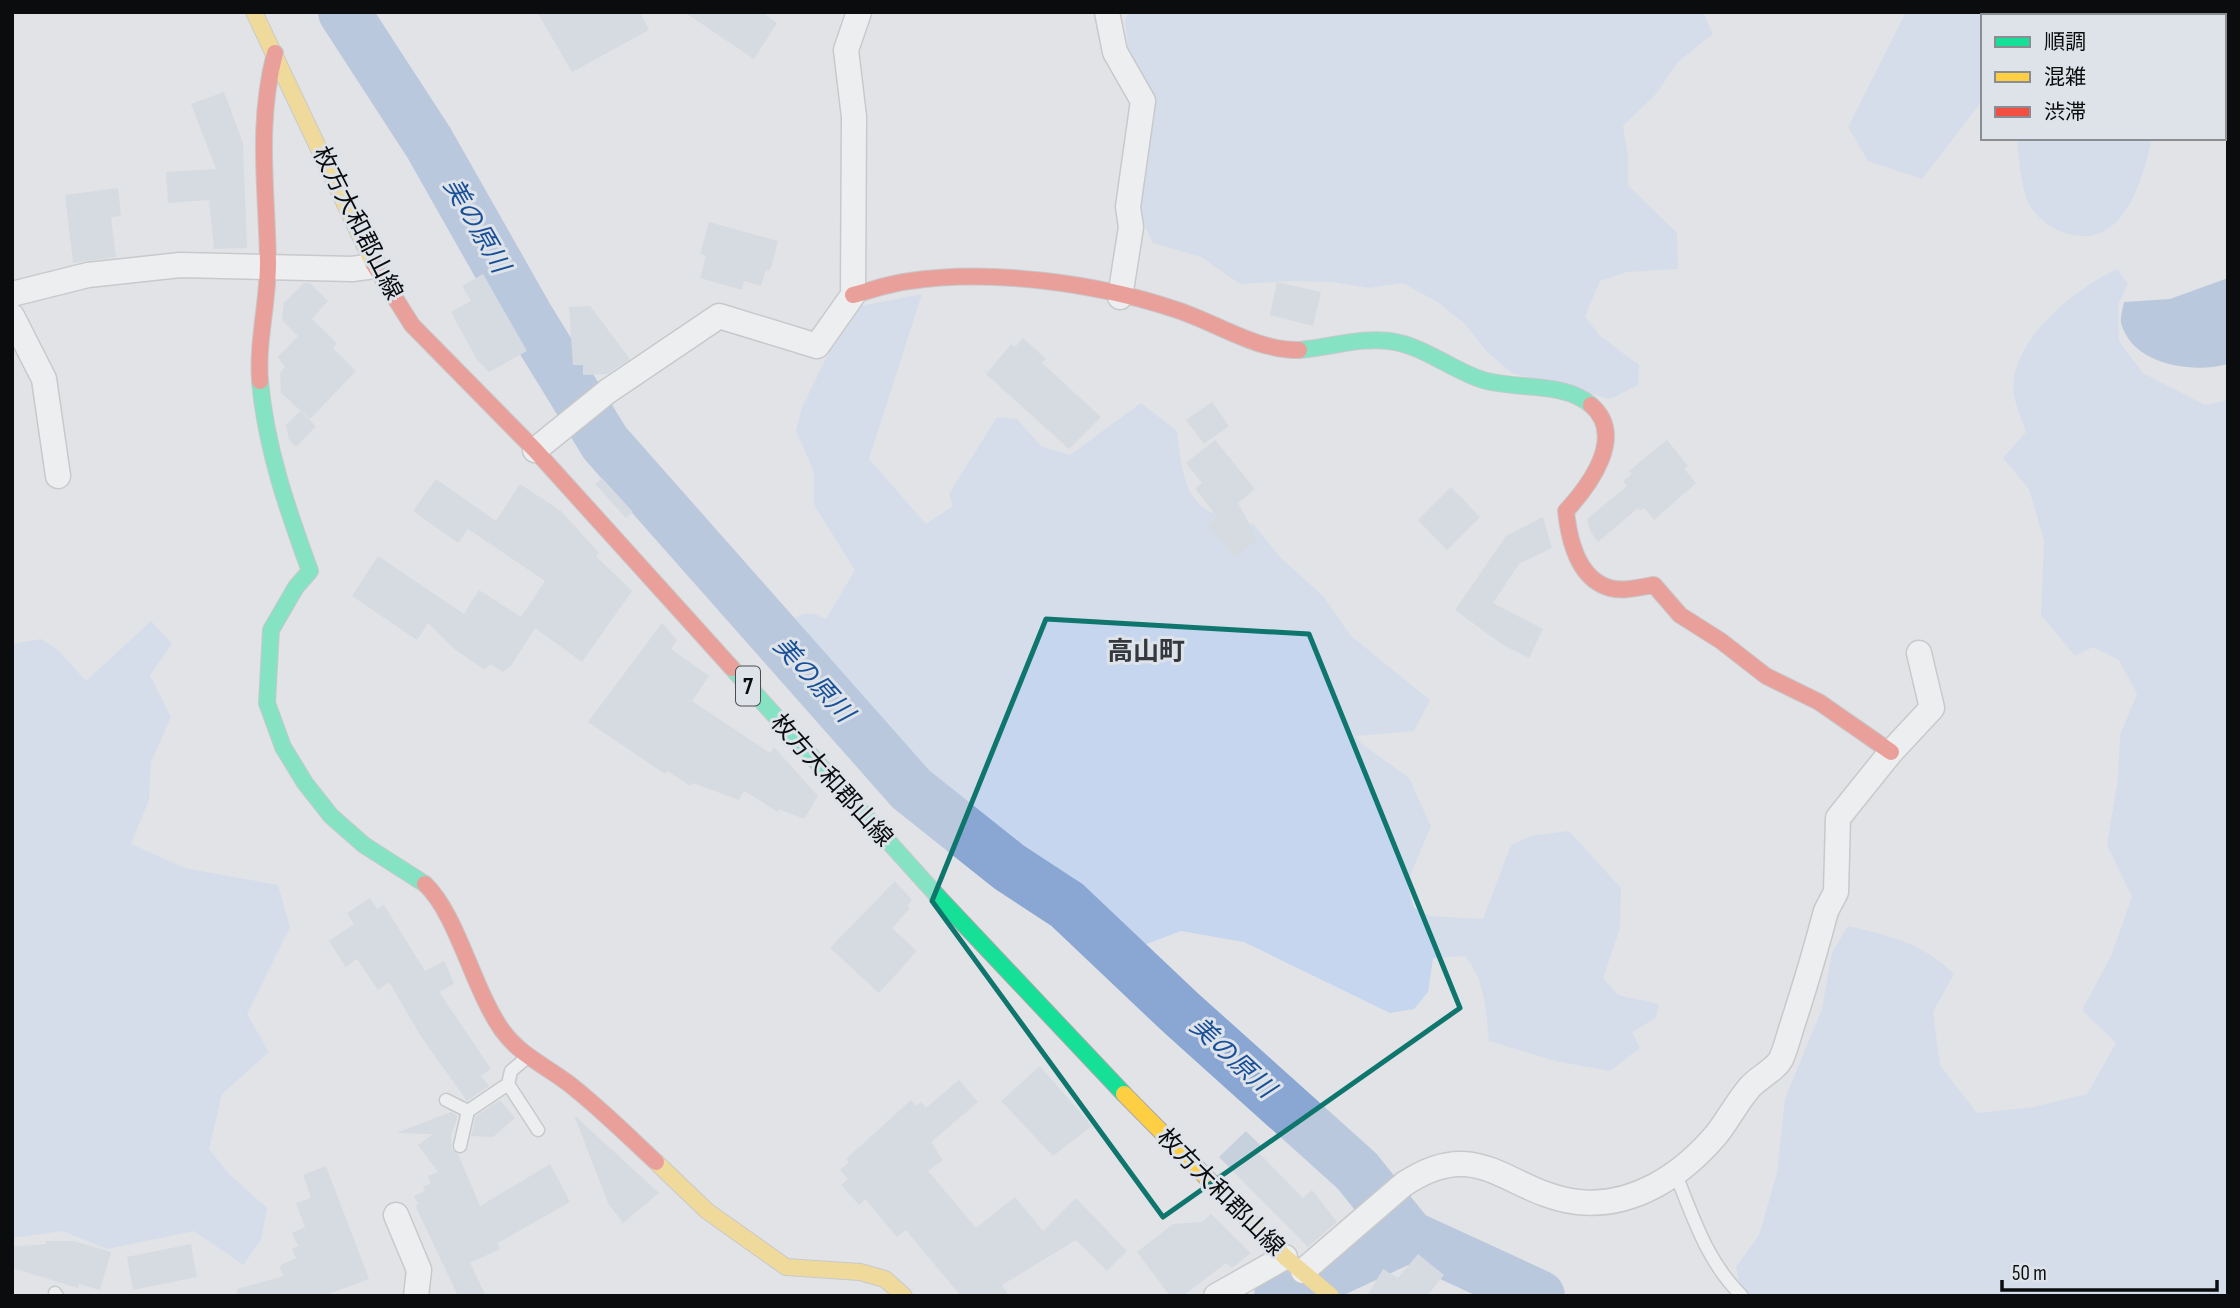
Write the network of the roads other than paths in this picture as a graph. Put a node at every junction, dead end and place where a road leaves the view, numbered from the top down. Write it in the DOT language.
graph roads {
  1 [pos="254,12"];
  2 [pos="859,12"];
  3 [pos="1107,12"];
  4 [pos="275,53"];
  5 [pos="268,265"];
  6 [pos="374,267"];
  7 [pos="12,294"];
  8 [pos="853,295"];
  9 [pos="1121,297"];
  10 [pos="12,316"];
  11 [pos="535,450"];
  12 [pos="58,476"];
  13 [pos="1919,653"];
  14 [pos="1891,752"];
  15 [pos="527,1058"];
  16 [pos="508,1084"];
  17 [pos="446,1100"];
  18 [pos="468,1111"];
  19 [pos="538,1130"];
  20 [pos="460,1146"];
  21 [pos="1676,1175"];
  22 [pos="396,1216"];
  23 [pos="1294,1264"];
  24 [pos="416,1296"];
  25 [pos="905,1296"];
  26 [pos="1216,1296"];
  27 [pos="1331,1296"];
  28 [pos="1742,1296"];
  1 -- 4 [label="street, 枚方大和郡山線 / 7"];
  2 -- 8 [label="street"];
  3 -- 9 [label="street"];
  4 -- 5 [label="street"];
  4 -- 6 [label="street, 枚方大和郡山線 / 7"];
  5 -- 6 [label="street"];
  5 -- 7 [label="street"];
  5 -- 15 [label="street"];
  6 -- 11 [label="street, 枚方大和郡山線 / 7"];
  8 -- 9 [label="street"];
  8 -- 11 [label="street"];
  9 -- 14 [label="street"];
  10 -- 12 [label="street"];
  11 -- 23 [label="street, 枚方大和郡山線 / 7"];
  13 -- 14 [label="street"];
  14 -- 21 [label="street"];
  15 -- 16 [label="lane"];
  15 -- 25 [label="street"];
  16 -- 18 [label="lane"];
  16 -- 19 [label="lane"];
  17 -- 18 [label="lane"];
  18 -- 20 [label="lane"];
  21 -- 23 [label="street"];
  21 -- 28 [label="lane"];
  22 -- 24 [label="street"];
  23 -- 26 [label="street"];
  23 -- 27 [label="street, 枚方大和郡山線 / 7"];
}
